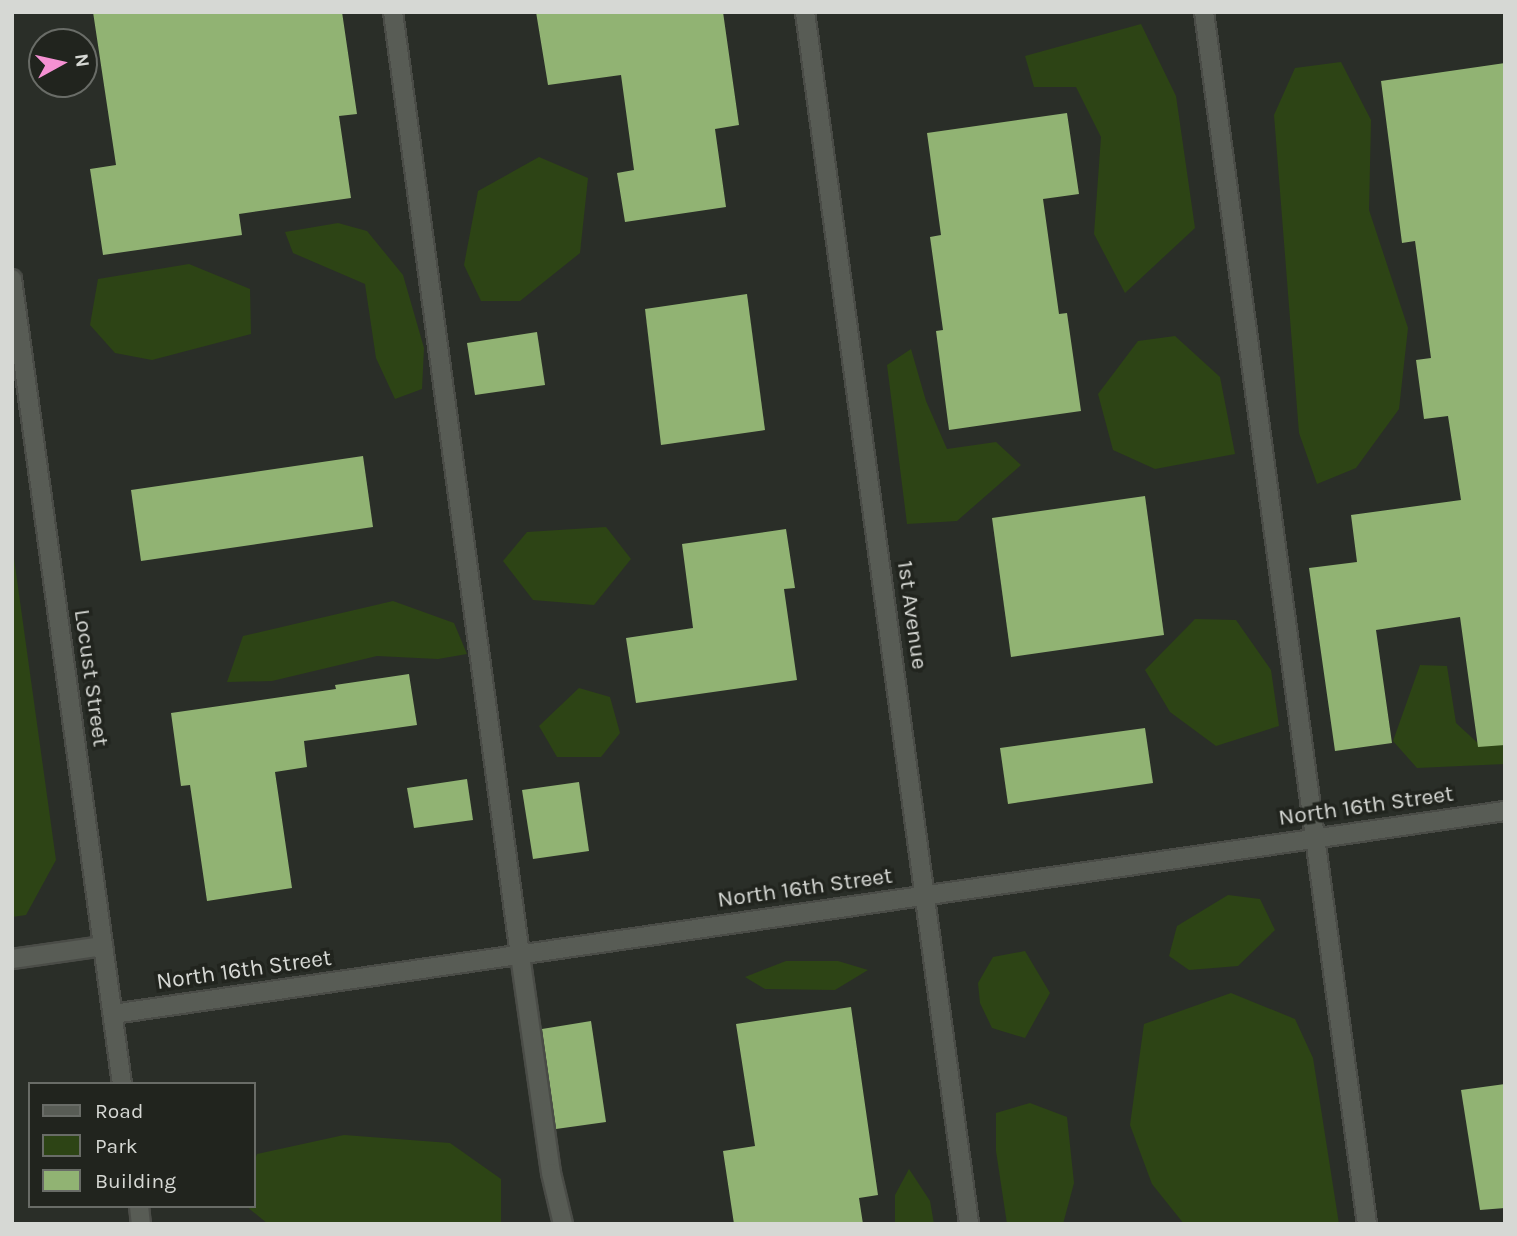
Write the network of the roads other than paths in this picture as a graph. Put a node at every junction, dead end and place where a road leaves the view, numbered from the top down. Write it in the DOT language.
graph roads {
  1 [pos="393,12"];
  2 [pos="805,12"];
  3 [pos="1203,12"];
  4 [pos="12,279"];
  5 [pos="1505,811"];
  6 [pos="1314,838"];
  7 [pos="925,895"];
  8 [pos="103,946"];
  9 [pos="520,955"];
  10 [pos="12,959"];
  11 [pos="113,1014"];
  12 [pos="122,1082"];
  13 [pos="563,1224"];
  14 [pos="970,1224"];
  15 [pos="1367,1224"];
  1 -- 9 [label="street"];
  2 -- 7 [label="street, 1st Avenue"];
  3 -- 6 [label="street"];
  4 -- 8 [label="street, Locust Street"];
  5 -- 6 [label="street, North 16th Street"];
  6 -- 7 [label="street, North 16th Street"];
  6 -- 15 [label="street"];
  7 -- 9 [label="street, North 16th Street"];
  7 -- 14 [label="street, 1st Avenue"];
  8 -- 10 [label="street"];
  8 -- 11 [label="street, Locust Street"];
  9 -- 11 [label="street, North 16th Street"];
  9 -- 13 [label="street"];
  11 -- 12 [label="street, Locust Street"];
}
